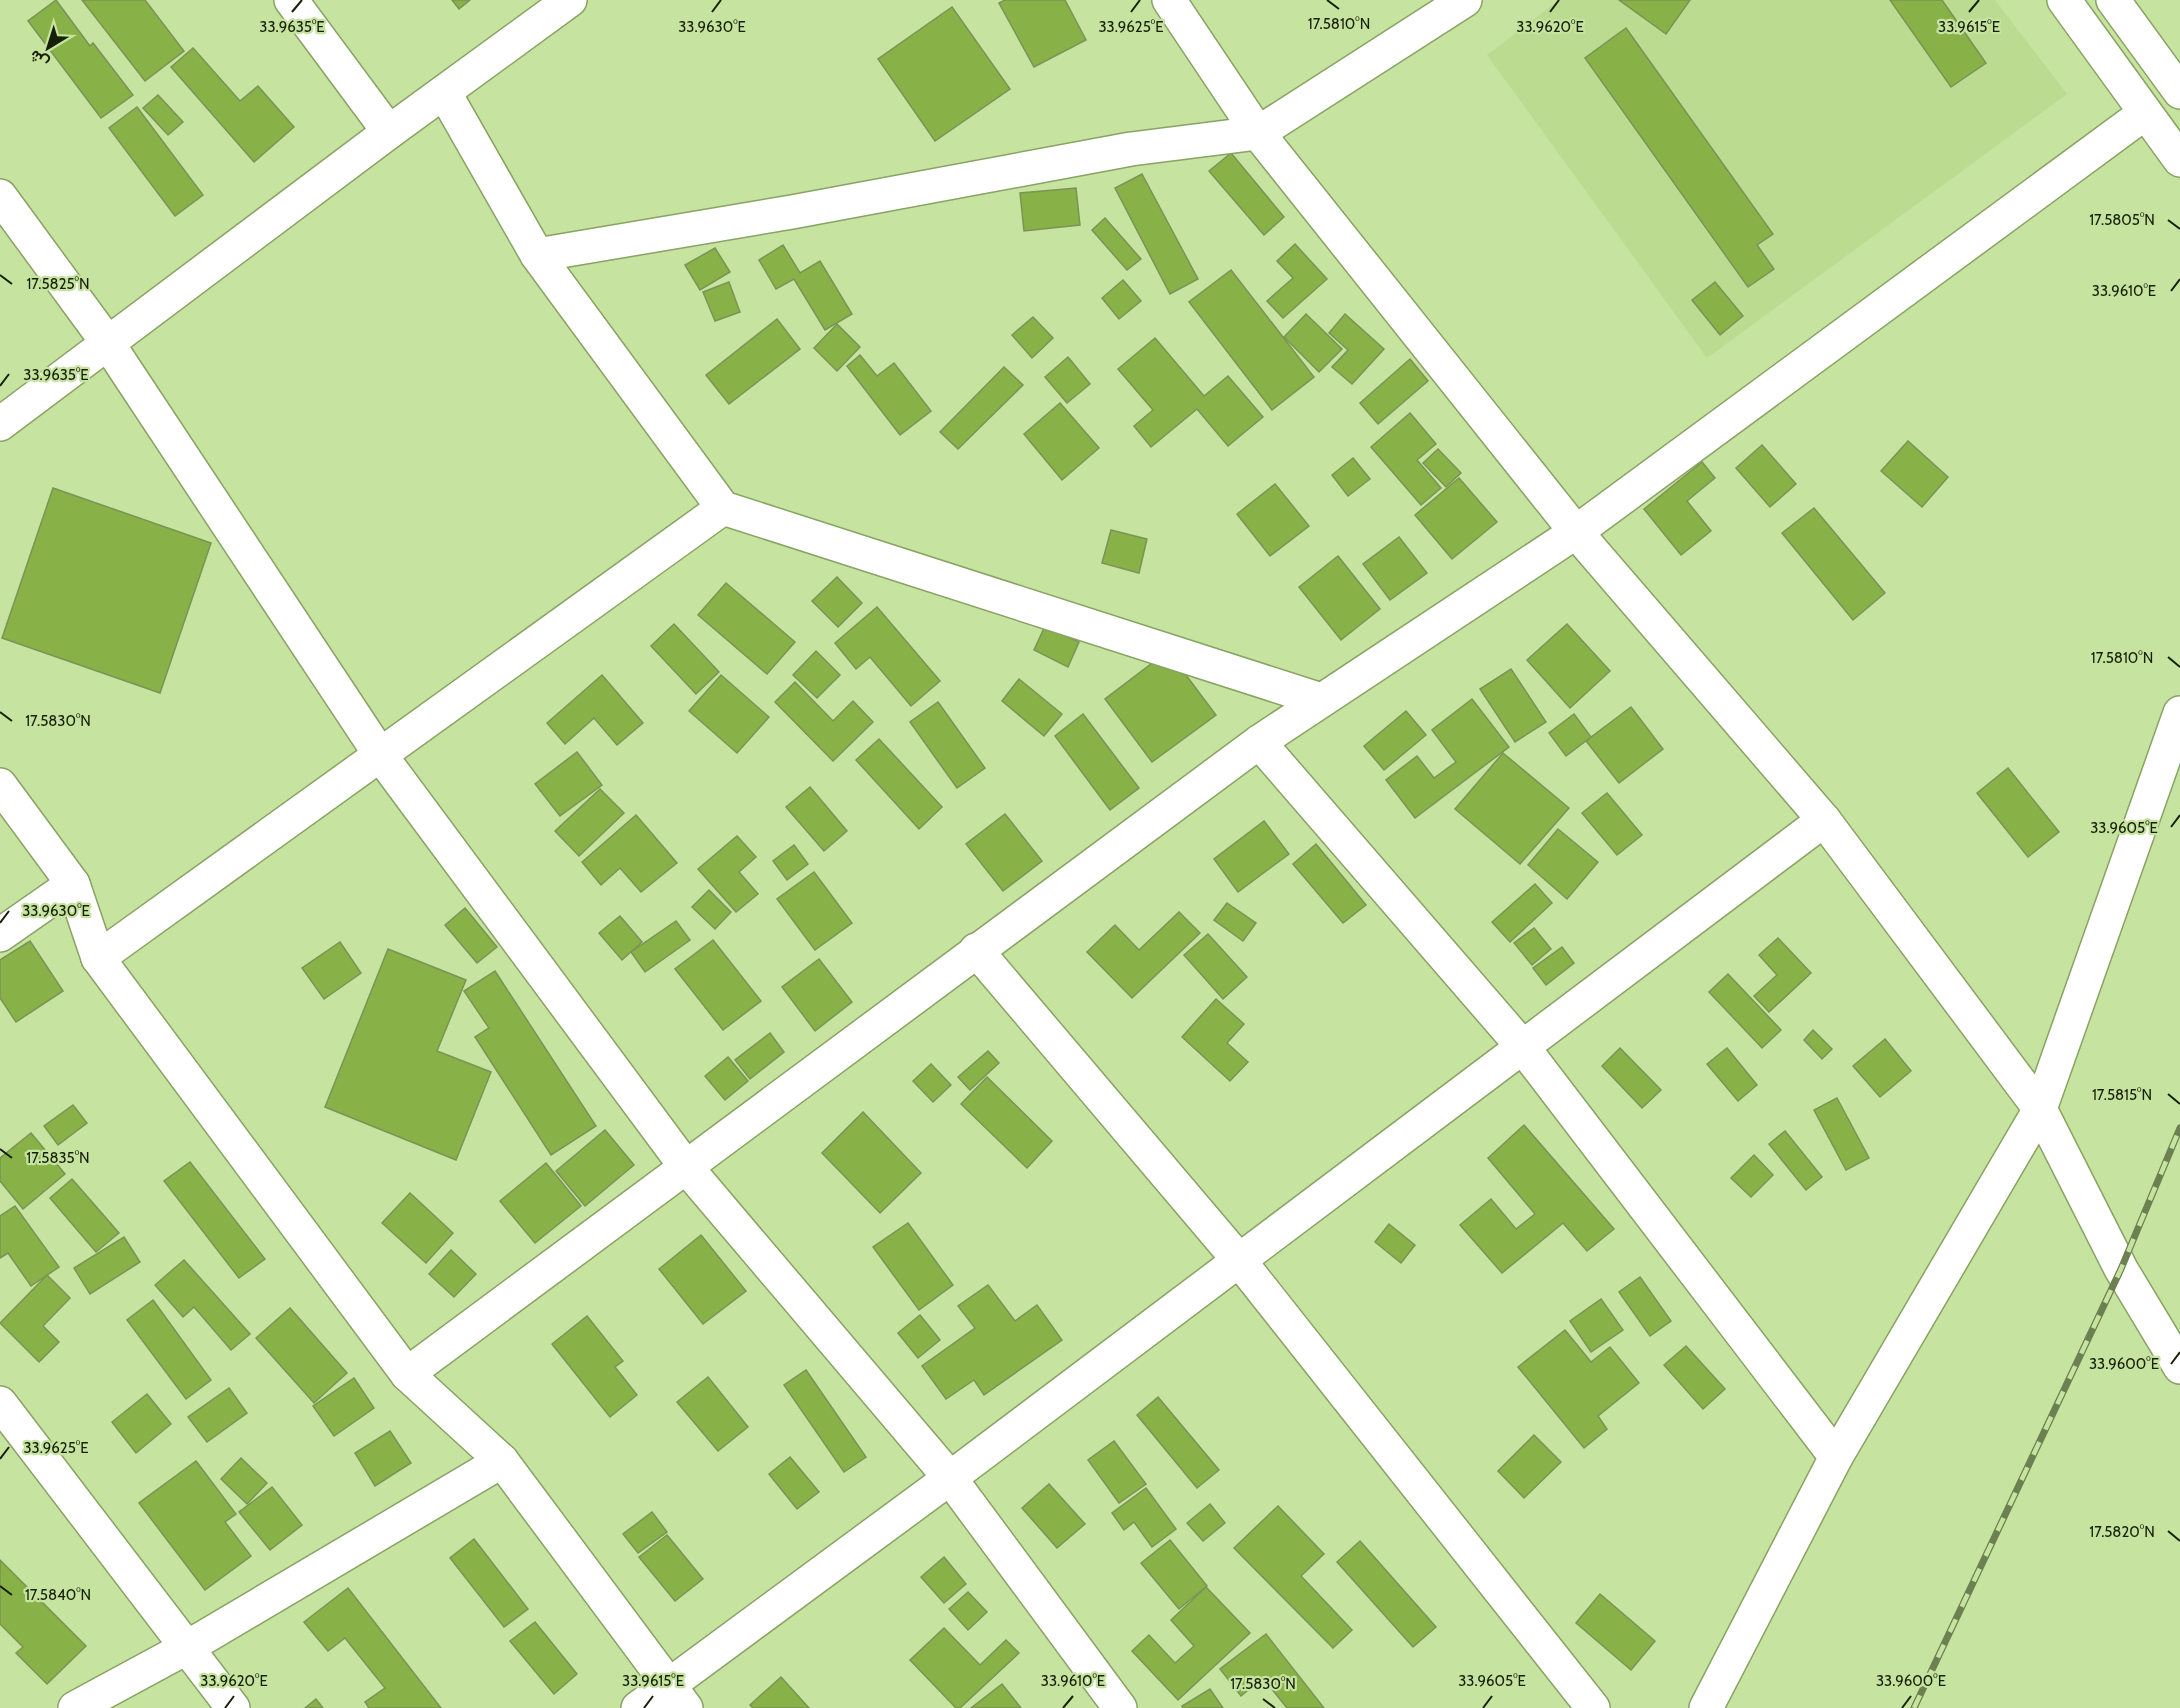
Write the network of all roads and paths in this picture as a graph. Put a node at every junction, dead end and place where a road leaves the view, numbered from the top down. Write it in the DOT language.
graph roads {
  1 [pos="291,0"];
  2 [pos="570,0"];
  3 [pos="1169,0"];
  4 [pos="1465,0"];
  5 [pos="2064,0"];
  6 [pos="2113,0"];
  7 [pos="444,92"];
  8 [pos="2180,92"];
  9 [pos="2145,113"];
  10 [pos="389,132"];
  11 [pos="1258,133"];
  12 [pos="2180,160"];
  13 [pos="0,196"];
  14 [pos="537,255"];
  15 [pos="107,342"];
  16 [pos="0,424"];
  17 [pos="723,508"];
  18 [pos="1576,532"];
  19 [pos="1321,700"];
  20 [pos="2180,712"];
  21 [pos="1259,742"];
  22 [pos="381,756"];
  23 [pos="0,785"];
  24 [pos="1824,820"];
  25 [pos="73,884"];
  26 [pos="0,935"];
  27 [pos="976,950"];
  28 [pos="98,958"];
  29 [pos="1522,1046"];
  30 [pos="2040,1109"];
  31 [pos="686,1167"];
  32 [pos="1238,1259"];
  33 [pos="2180,1367"];
  34 [pos="407,1374"];
  35 [pos="0,1403"];
  36 [pos="1836,1457"];
  37 [pos="502,1461"];
  38 [pos="950,1478"];
  39 [pos="186,1648"];
  40 [pos="678,1696"];
  41 [pos="75,1708"];
  42 [pos="233,1708"];
  43 [pos="638,1708"];
  44 [pos="1120,1708"];
  45 [pos="1593,1708"];
  46 [pos="1706,1708"];
  1 -- 10 [label="street"];
  2 -- 7 [label="street"];
  3 -- 11 [label="street"];
  4 -- 11 [label="street"];
  5 -- 9 [label="street"];
  6 -- 8 [label="street"];
  7 -- 10 [label="street"];
  7 -- 14 [label="street"];
  9 -- 12 [label="street"];
  9 -- 18 [label="street"];
  10 -- 15 [label="street"];
  11 -- 14 [label="street"];
  11 -- 18 [label="street"];
  13 -- 15 [label="street"];
  14 -- 17 [label="street"];
  15 -- 16 [label="street"];
  15 -- 22 [label="street"];
  17 -- 19 [label="street"];
  17 -- 22 [label="street"];
  18 -- 19 [label="street"];
  18 -- 24 [label="street"];
  19 -- 21 [label="street"];
  20 -- 30 [label="street"];
  21 -- 27 [label="street"];
  21 -- 29 [label="street"];
  22 -- 28 [label="street"];
  22 -- 31 [label="street"];
  23 -- 25 [label="street"];
  24 -- 29 [label="street"];
  24 -- 30 [label="street"];
  25 -- 26 [label="street"];
  25 -- 28 [label="street"];
  27 -- 31 [label="street"];
  27 -- 32 [label="street"];
  28 -- 34 [label="street"];
  29 -- 32 [label="street"];
  29 -- 36 [label="street"];
  30 -- 33 [label="street"];
  30 -- 36 [label="street"];
  31 -- 34 [label="street"];
  31 -- 38 [label="street"];
  32 -- 38 [label="street"];
  32 -- 45 [label="street"];
  34 -- 37 [label="street"];
  35 -- 39 [label="street"];
  36 -- 46 [label="street"];
  37 -- 39 [label="street"];
  37 -- 40 [label="street"];
  38 -- 40 [label="street"];
  38 -- 44 [label="street"];
  39 -- 41 [label="street"];
  39 -- 42 [label="street"];
  40 -- 43 [label="street"];
}
